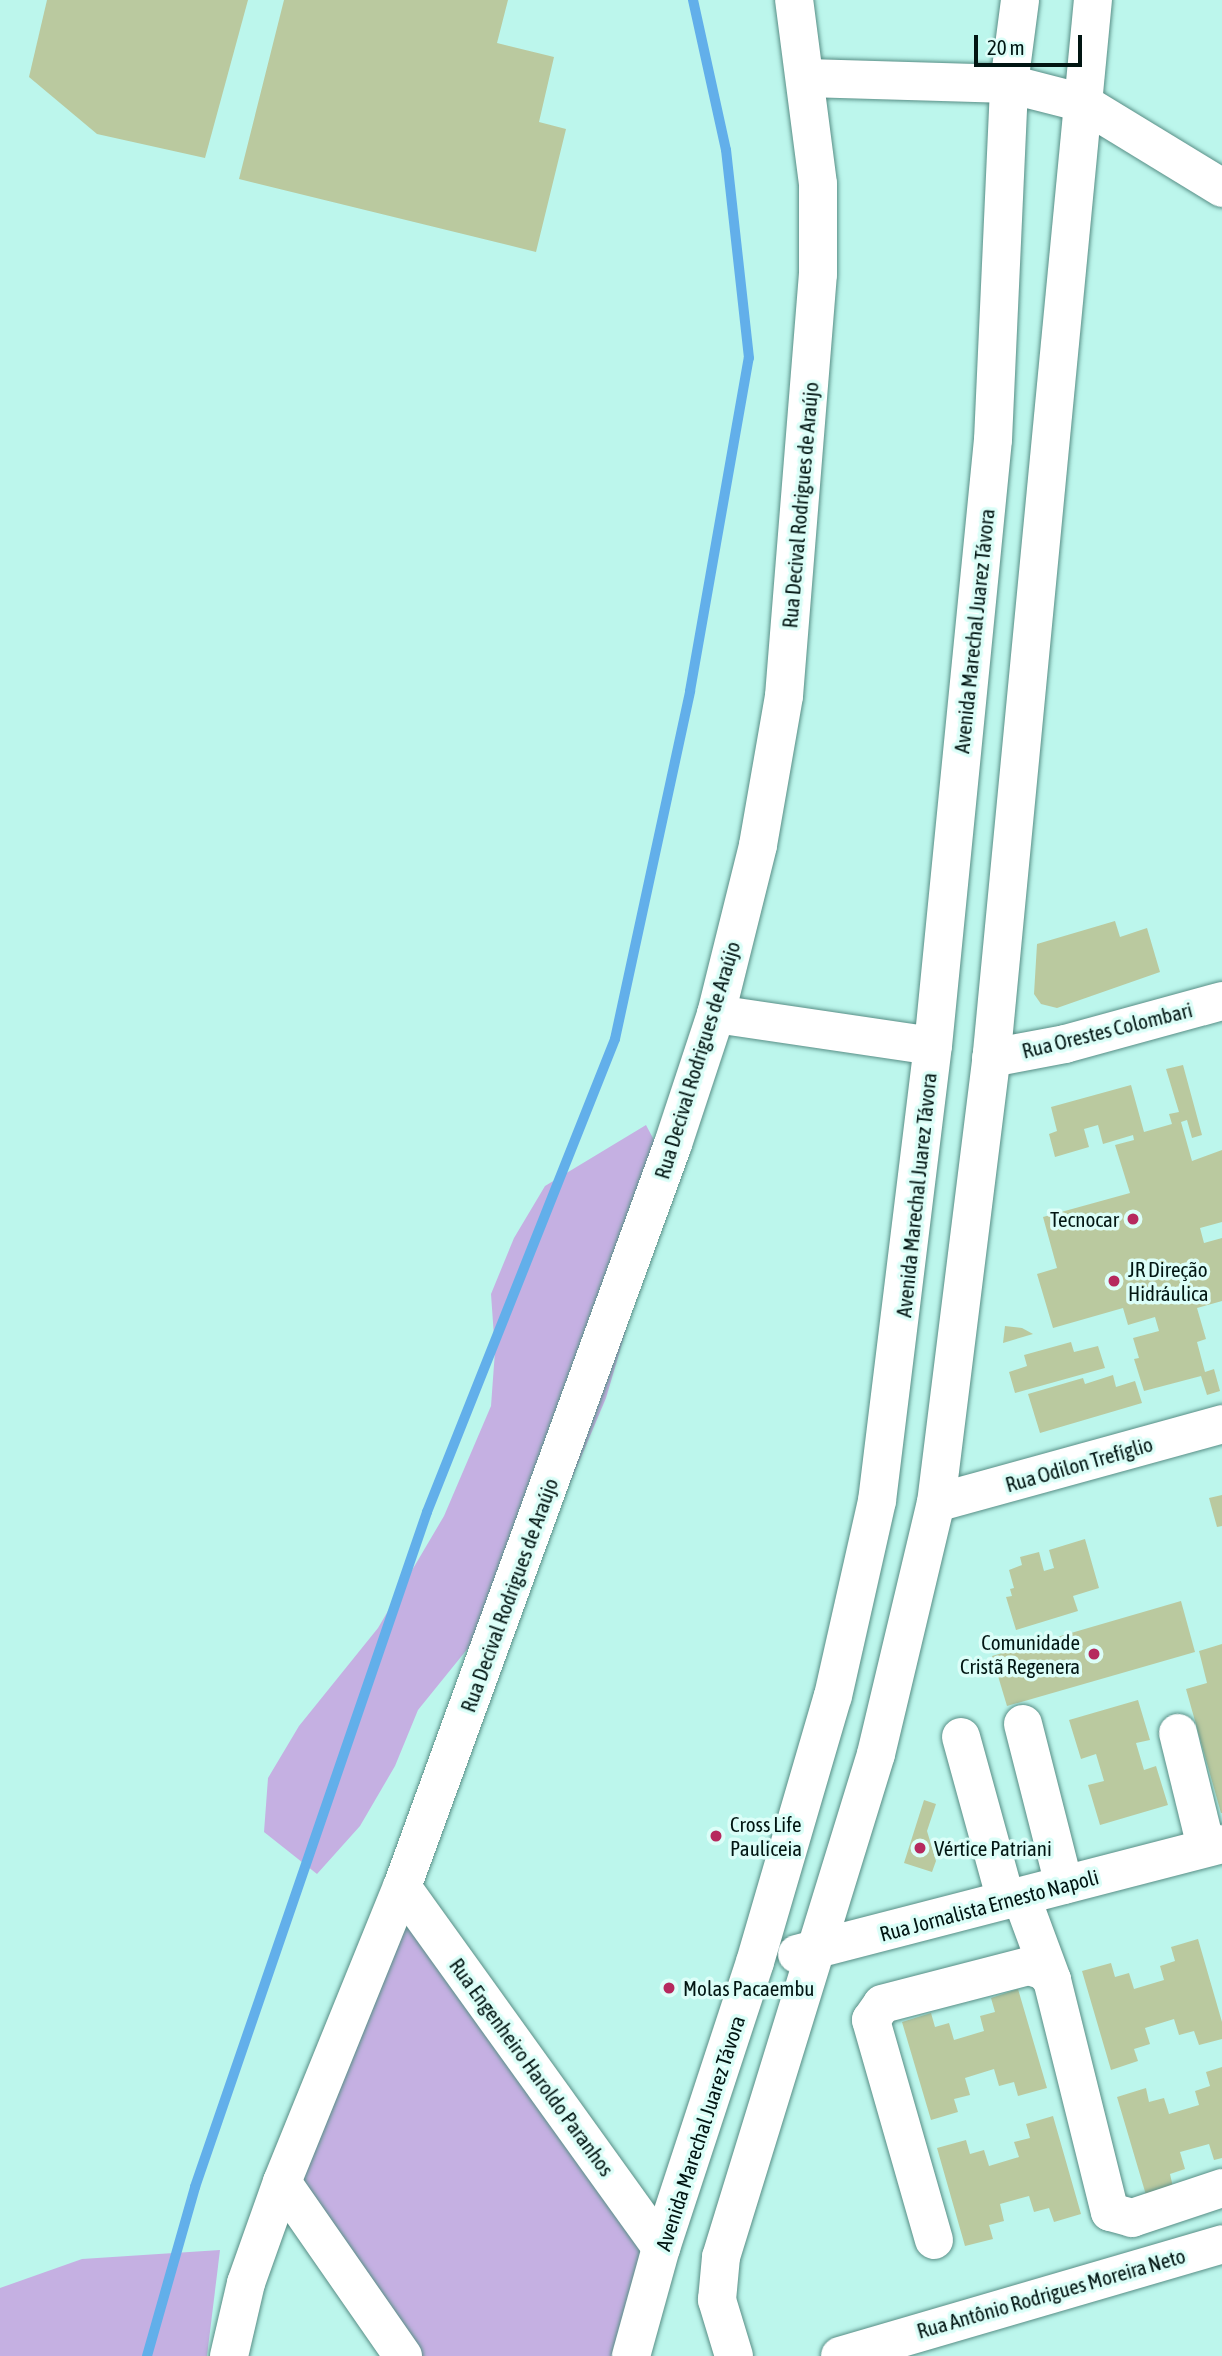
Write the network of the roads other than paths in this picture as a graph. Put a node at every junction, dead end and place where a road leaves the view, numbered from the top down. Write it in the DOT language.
graph roads {
  1 [pos="794,0"];
  2 [pos="1020,0"];
  3 [pos="1093,0"];
  4 [pos="807,78"];
  5 [pos="1009,85"];
  6 [pos="1083,103"];
  7 [pos="1222,188"];
  8 [pos="1222,1000"];
  9 [pos="716,1014"];
  10 [pos="933,1046"];
  11 [pos="991,1058"];
  12 [pos="1222,1424"];
  13 [pos="936,1503"];
  14 [pos="1023,1724"];
  15 [pos="1178,1733"];
  16 [pos="961,1737"];
  17 [pos="1214,1845"];
  18 [pos="1065,1885"];
  19 [pos="402,1886"];
  20 [pos="1013,1898"];
  21 [pos="817,1951"];
  22 [pos="755,1962"];
  23 [pos="1052,1980"];
  24 [pos="282,2182"];
  25 [pos="1222,2189"];
  26 [pos="934,2240"];
  27 [pos="1222,2244"];
  28 [pos="661,2248"];
  29 [pos="229,2356"];
  30 [pos="403,2356"];
  31 [pos="631,2356"];
  32 [pos="734,2356"];
  33 [pos="840,2356"];
  1 -- 4 [label="street, Rua Decival Rodrigues de Araújo"];
  2 -- 5 [label="street, Avenida Marechal Juarez Távora"];
  3 -- 6 [label="street"];
  4 -- 5 [label="street"];
  4 -- 9 [label="street, Rua Decival Rodrigues de Araújo"];
  5 -- 6 [label="street"];
  5 -- 10 [label="street, Avenida Marechal Juarez Távora"];
  6 -- 7 [label="street"];
  6 -- 11 [label="street"];
  8 -- 11 [label="street, Rua Orestes Colombari"];
  9 -- 10 [label="street"];
  9 -- 19 [label="street, Rua Decival Rodrigues de Araújo"];
  10 -- 22 [label="street, Avenida Marechal Juarez Távora"];
  11 -- 13 [label="street"];
  12 -- 13 [label="street, Rua Odilon Trefíglio"];
  13 -- 21 [label="street"];
  14 -- 18 [label="street"];
  15 -- 17 [label="street"];
  16 -- 20 [label="street"];
  17 -- 18 [label="street, Rua Jornalista Ernesto Napoli"];
  18 -- 20 [label="street, Rua Jornalista Ernesto Napoli"];
  19 -- 24 [label="street, Rua Decival Rodrigues de Araújo"];
  19 -- 28 [label="street, Rua Engenheiro Haroldo Paranhos"];
  20 -- 21 [label="street, Rua Jornalista Ernesto Napoli"];
  20 -- 23 [label="street"];
  21 -- 22 [label="street, Rua Jornalista Ernesto Napoli"];
  21 -- 32 [label="street"];
  22 -- 28 [label="street, Avenida Marechal Juarez Távora"];
  23 -- 25 [label="street"];
  23 -- 26 [label="street"];
  24 -- 29 [label="street, Rua Decival Rodrigues de Araújo"];
  24 -- 30 [label="street"];
  27 -- 33 [label="street, Rua Antônio Rodrigues Moreira Neto"];
  28 -- 31 [label="street, Avenida Marechal Juarez Távora"];
}
